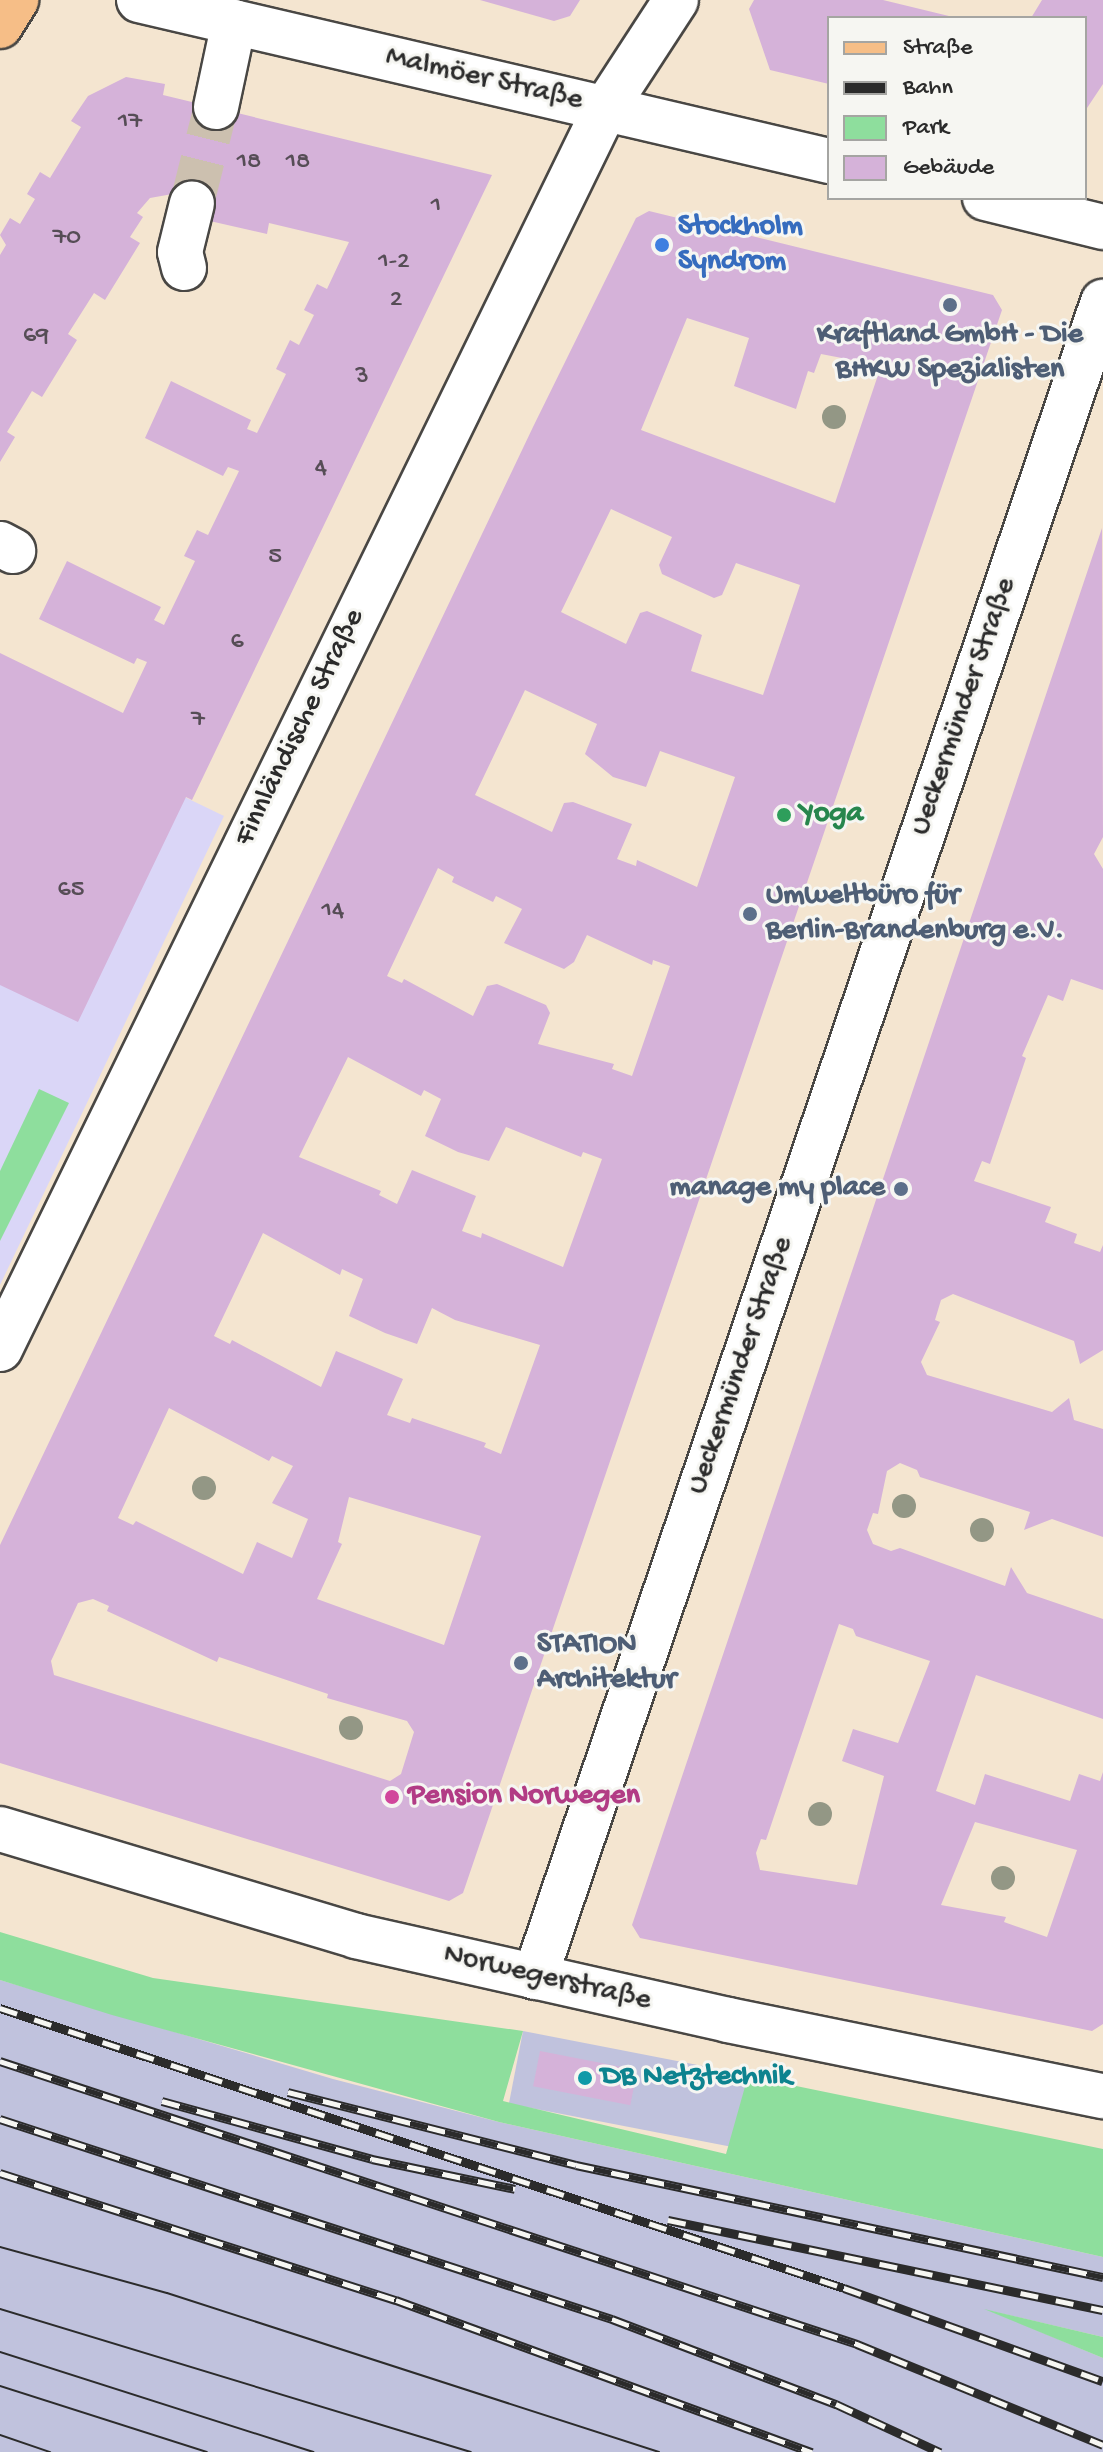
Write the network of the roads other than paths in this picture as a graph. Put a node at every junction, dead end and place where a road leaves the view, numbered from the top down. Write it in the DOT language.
graph roads {
  1 [pos="16,0"];
  2 [pos="139,0"];
  3 [pos="676,0"];
  4 [pos="234,22"];
  5 [pos="0,26"];
  6 [pos="216,107"];
  7 [pos="605,109"];
  8 [pos="827,161"];
  9 [pos="993,200"];
  10 [pos="192,203"];
  11 [pos="1103,227"];
  12 [pos="184,268"];
  13 [pos="1103,302"];
  14 [pos="0,1349"];
  15 [pos="0,1829"];
  16 [pos="535,1977"];
  17 [pos="1103,2096"];
  1 -- 5 [label="main road"];
  2 -- 4 [label="street, Malmöer Straße"];
  3 -- 7 [label="street, Finnländische Straße"];
  4 -- 6 [label="street"];
  4 -- 7 [label="street, Malmöer Straße"];
  7 -- 8 [label="street, Malmöer Straße"];
  7 -- 14 [label="street, Finnländische Straße"];
  9 -- 11 [label="street"];
  10 -- 12 [label="street"];
  13 -- 16 [label="street, Ueckermünder Straße"];
  15 -- 16 [label="street, Norwegerstraße"];
  16 -- 17 [label="street, Norwegerstraße"];
}
